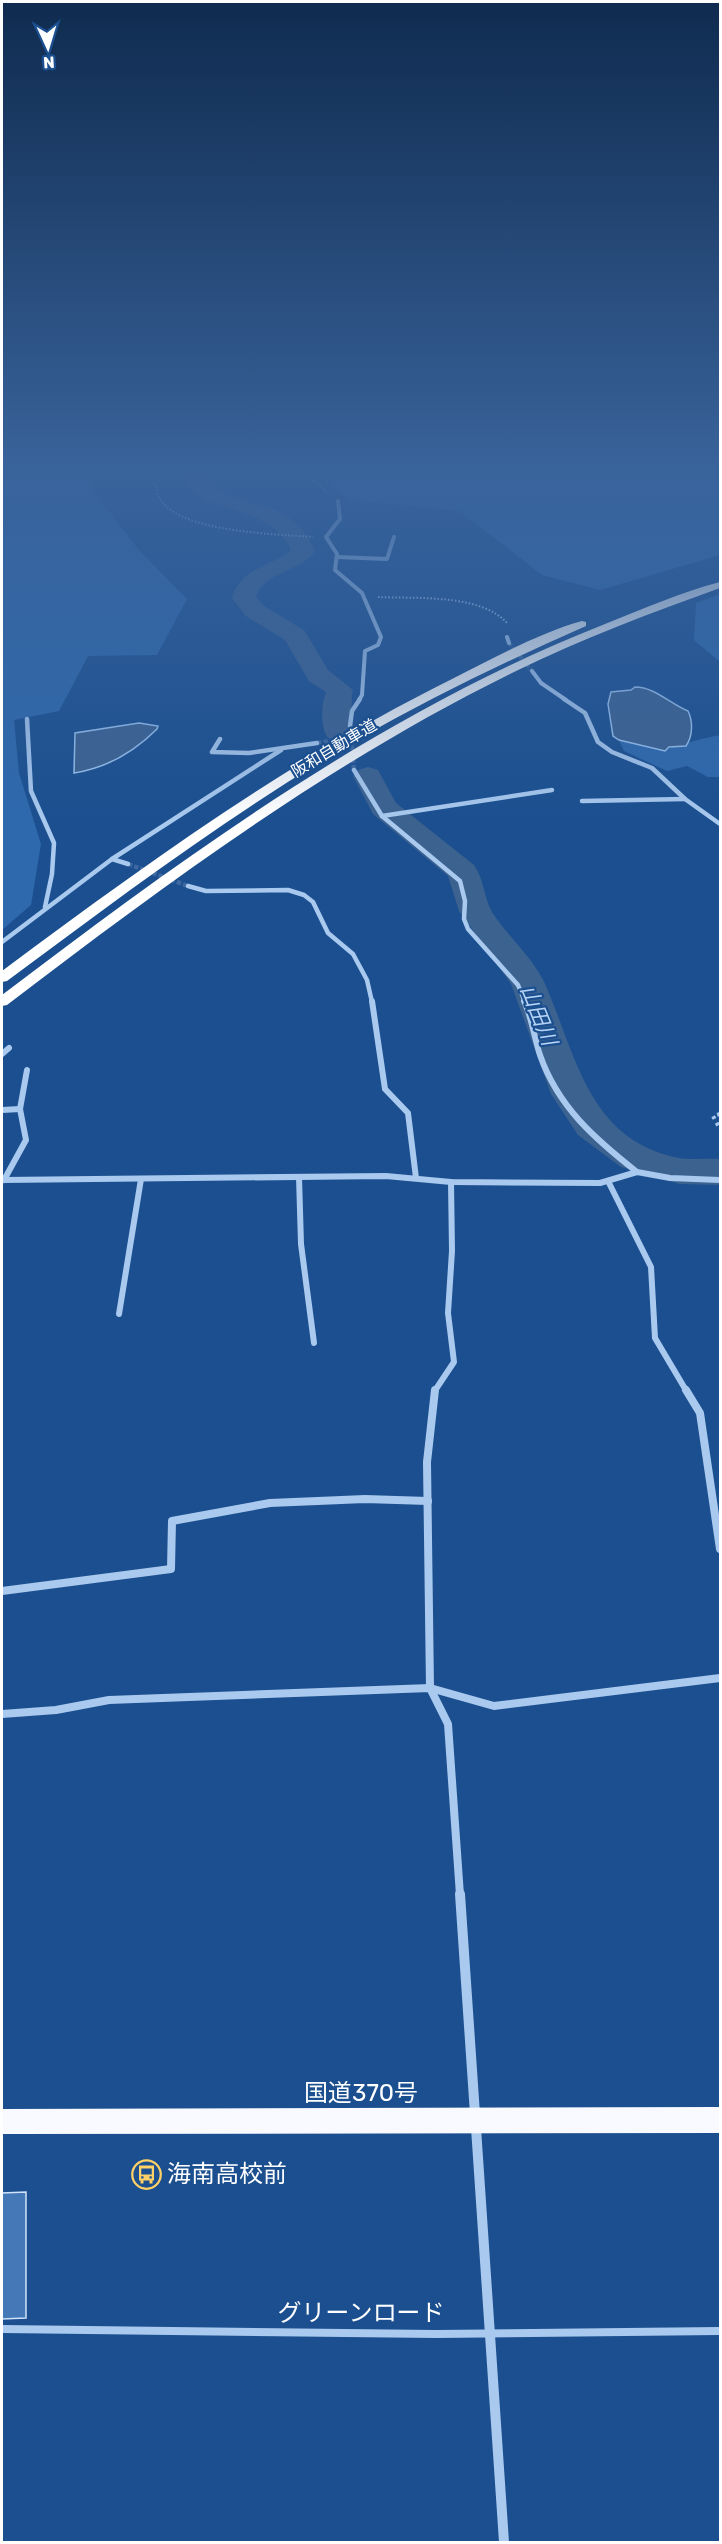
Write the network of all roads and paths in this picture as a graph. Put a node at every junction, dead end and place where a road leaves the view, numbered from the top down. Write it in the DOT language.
graph roads {
  1 [pos="351,585"];
  2 [pos="687,585"];
  3 [pos="720,585"];
  4 [pos="364,597"];
  5 [pos="507,637"];
  6 [pos="509,643"];
  7 [pos="532,671"];
  8 [pos="27,719"];
  9 [pos="350,726"];
  10 [pos="220,739"];
  11 [pos="317,744"];
  12 [pos="281,750"];
  13 [pos="354,770"];
  14 [pos="552,790"];
  15 [pos="685,799"];
  16 [pos="582,801"];
  17 [pos="382,816"];
  18 [pos="720,824"];
  19 [pos="112,859"];
  20 [pos="128,864"];
  21 [pos="188,886"];
  22 [pos="45,908"];
  23 [pos="2,942"];
  24 [pos="2,978"];
  25 [pos="2,1002"];
  26 [pos="9,1048"];
  27 [pos="2,1054"];
  28 [pos="27,1070"];
  29 [pos="20,1109"];
  30 [pos="2,1110"];
  31 [pos="720,1114"];
  32 [pos="720,1129"];
  33 [pos="637,1172"];
  34 [pos="299,1177"];
  35 [pos="416,1178"];
  36 [pos="141,1179"];
  37 [pos="3,1180"];
  38 [pos="720,1180"];
  39 [pos="608,1181"];
  40 [pos="451,1182"];
  41 [pos="119,1314"];
  42 [pos="314,1343"];
  43 [pos="428,1501"];
  44 [pos="720,1549"];
  45 [pos="2,1591"];
  46 [pos="720,1678"];
  47 [pos="430,1688"];
  48 [pos="2,1714"];
  49 [pos="720,2120"];
  50 [pos="476,2121"];
  51 [pos="2,2122"];
  52 [pos="2,2329"];
  53 [pos="720,2331"];
  54 [pos="490,2333"];
  55 [pos="504,2542"];
  1 -- 4 [label="street"];
  2 -- 24 [label="highway, 阪和自動車道"];
  3 -- 25 [label="highway, 阪和自動車道"];
  4 -- 5 [label="path"];
  4 -- 9 [label="street"];
  5 -- 6 [label="street"];
  7 -- 15 [label="street"];
  8 -- 22 [label="street"];
  10 -- 12 [label="street"];
  11 -- 12 [label="street"];
  12 -- 19 [label="street"];
  13 -- 17 [label="street"];
  14 -- 17 [label="street"];
  15 -- 16 [label="street"];
  15 -- 18 [label="street"];
  17 -- 33 [label="street"];
  19 -- 20 [label="street"];
  19 -- 22 [label="street"];
  21 -- 35 [label="street"];
  22 -- 23 [label="street"];
  26 -- 27 [label="street"];
  28 -- 29 [label="street"];
  29 -- 30 [label="street"];
  29 -- 37 [label="street"];
  31 -- 32 [label="path"];
  33 -- 38 [label="street"];
  33 -- 39 [label="street"];
  34 -- 35 [label="street"];
  34 -- 36 [label="street"];
  34 -- 42 [label="street"];
  35 -- 40 [label="street"];
  36 -- 37 [label="street"];
  36 -- 41 [label="street"];
  39 -- 40 [label="street"];
  39 -- 44 [label="street"];
  40 -- 43 [label="street"];
  43 -- 45 [label="street"];
  43 -- 47 [label="street"];
  46 -- 47 [label="street"];
  47 -- 48 [label="street"];
  47 -- 50 [label="street"];
  49 -- 50 [label="highway, 国道370号"];
  50 -- 51 [label="highway, 国道370号"];
  50 -- 54 [label="street"];
  52 -- 54 [label="street, グリーンロード"];
  53 -- 54 [label="street, グリーンロード"];
  54 -- 55 [label="street"];
}
